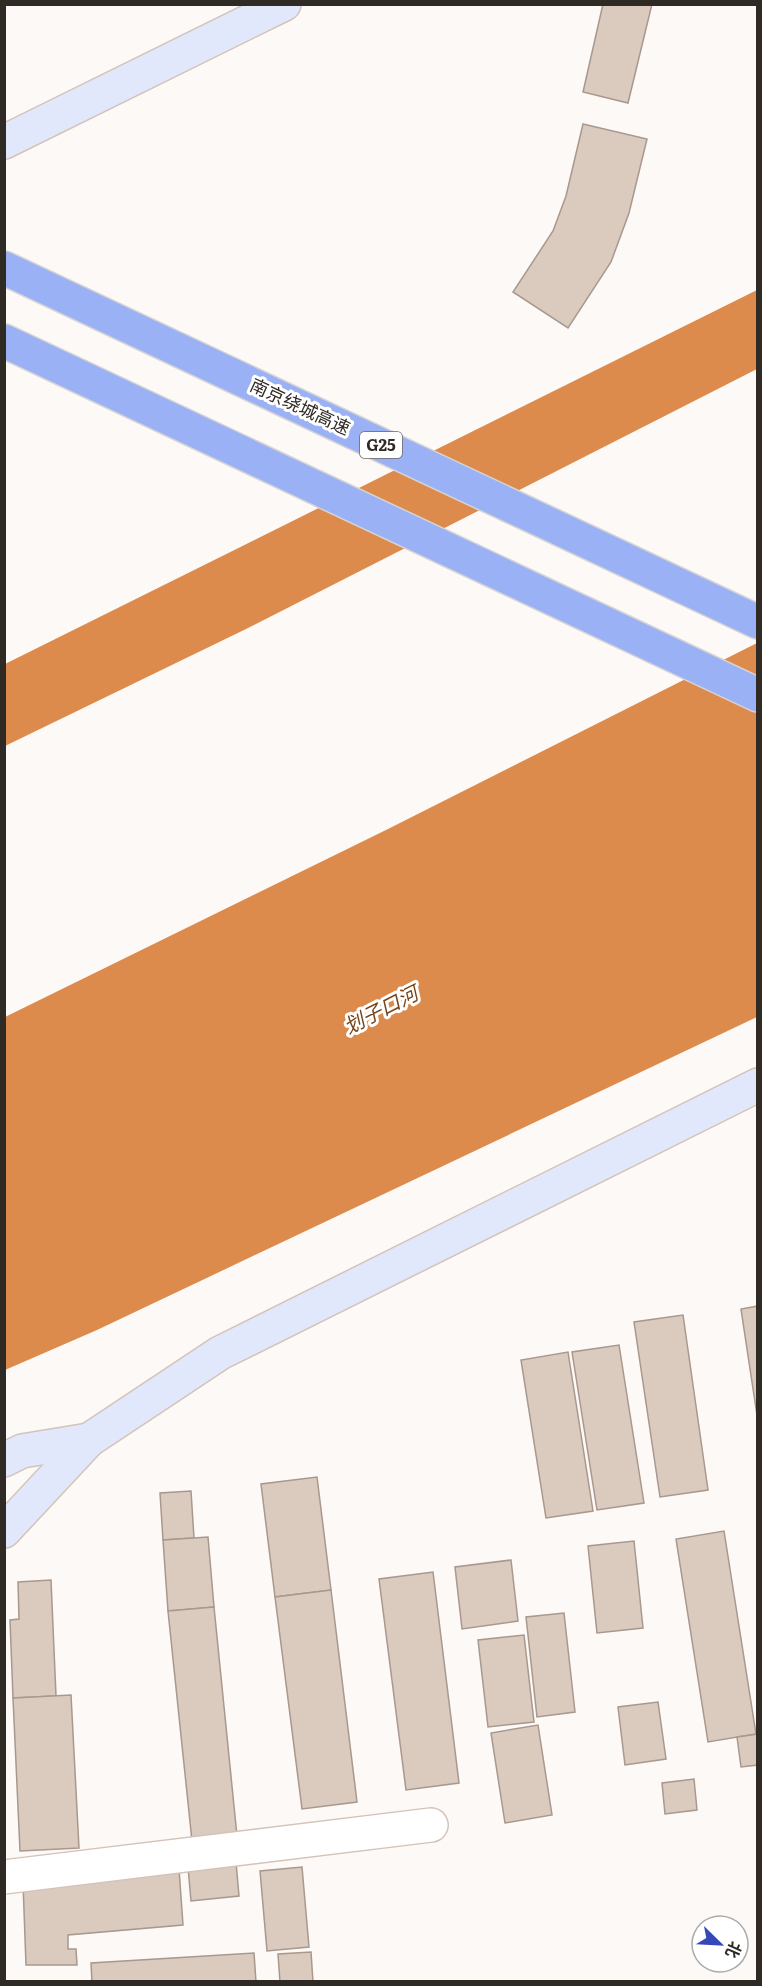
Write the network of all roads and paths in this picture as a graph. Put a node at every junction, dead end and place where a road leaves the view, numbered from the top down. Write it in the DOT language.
graph roads {
  1 [pos="284,4"];
  2 [pos="4,142"];
  3 [pos="4,268"];
  4 [pos="4,341"];
  5 [pos="758,622"];
  6 [pos="758,695"];
  7 [pos="758,1086"];
  8 [pos="89,1440"];
  9 [pos="4,1460"];
  10 [pos="4,1531"];
  11 [pos="431,1825"];
  12 [pos="4,1877"];
  1 -- 2 [label="main road"];
  3 -- 5 [label="highway, 南京绕城高速 / G25"];
  4 -- 6 [label="highway"];
  7 -- 8 [label="main road"];
  8 -- 9 [label="main road"];
  8 -- 10 [label="main road"];
  11 -- 12 [label="street"];
}
